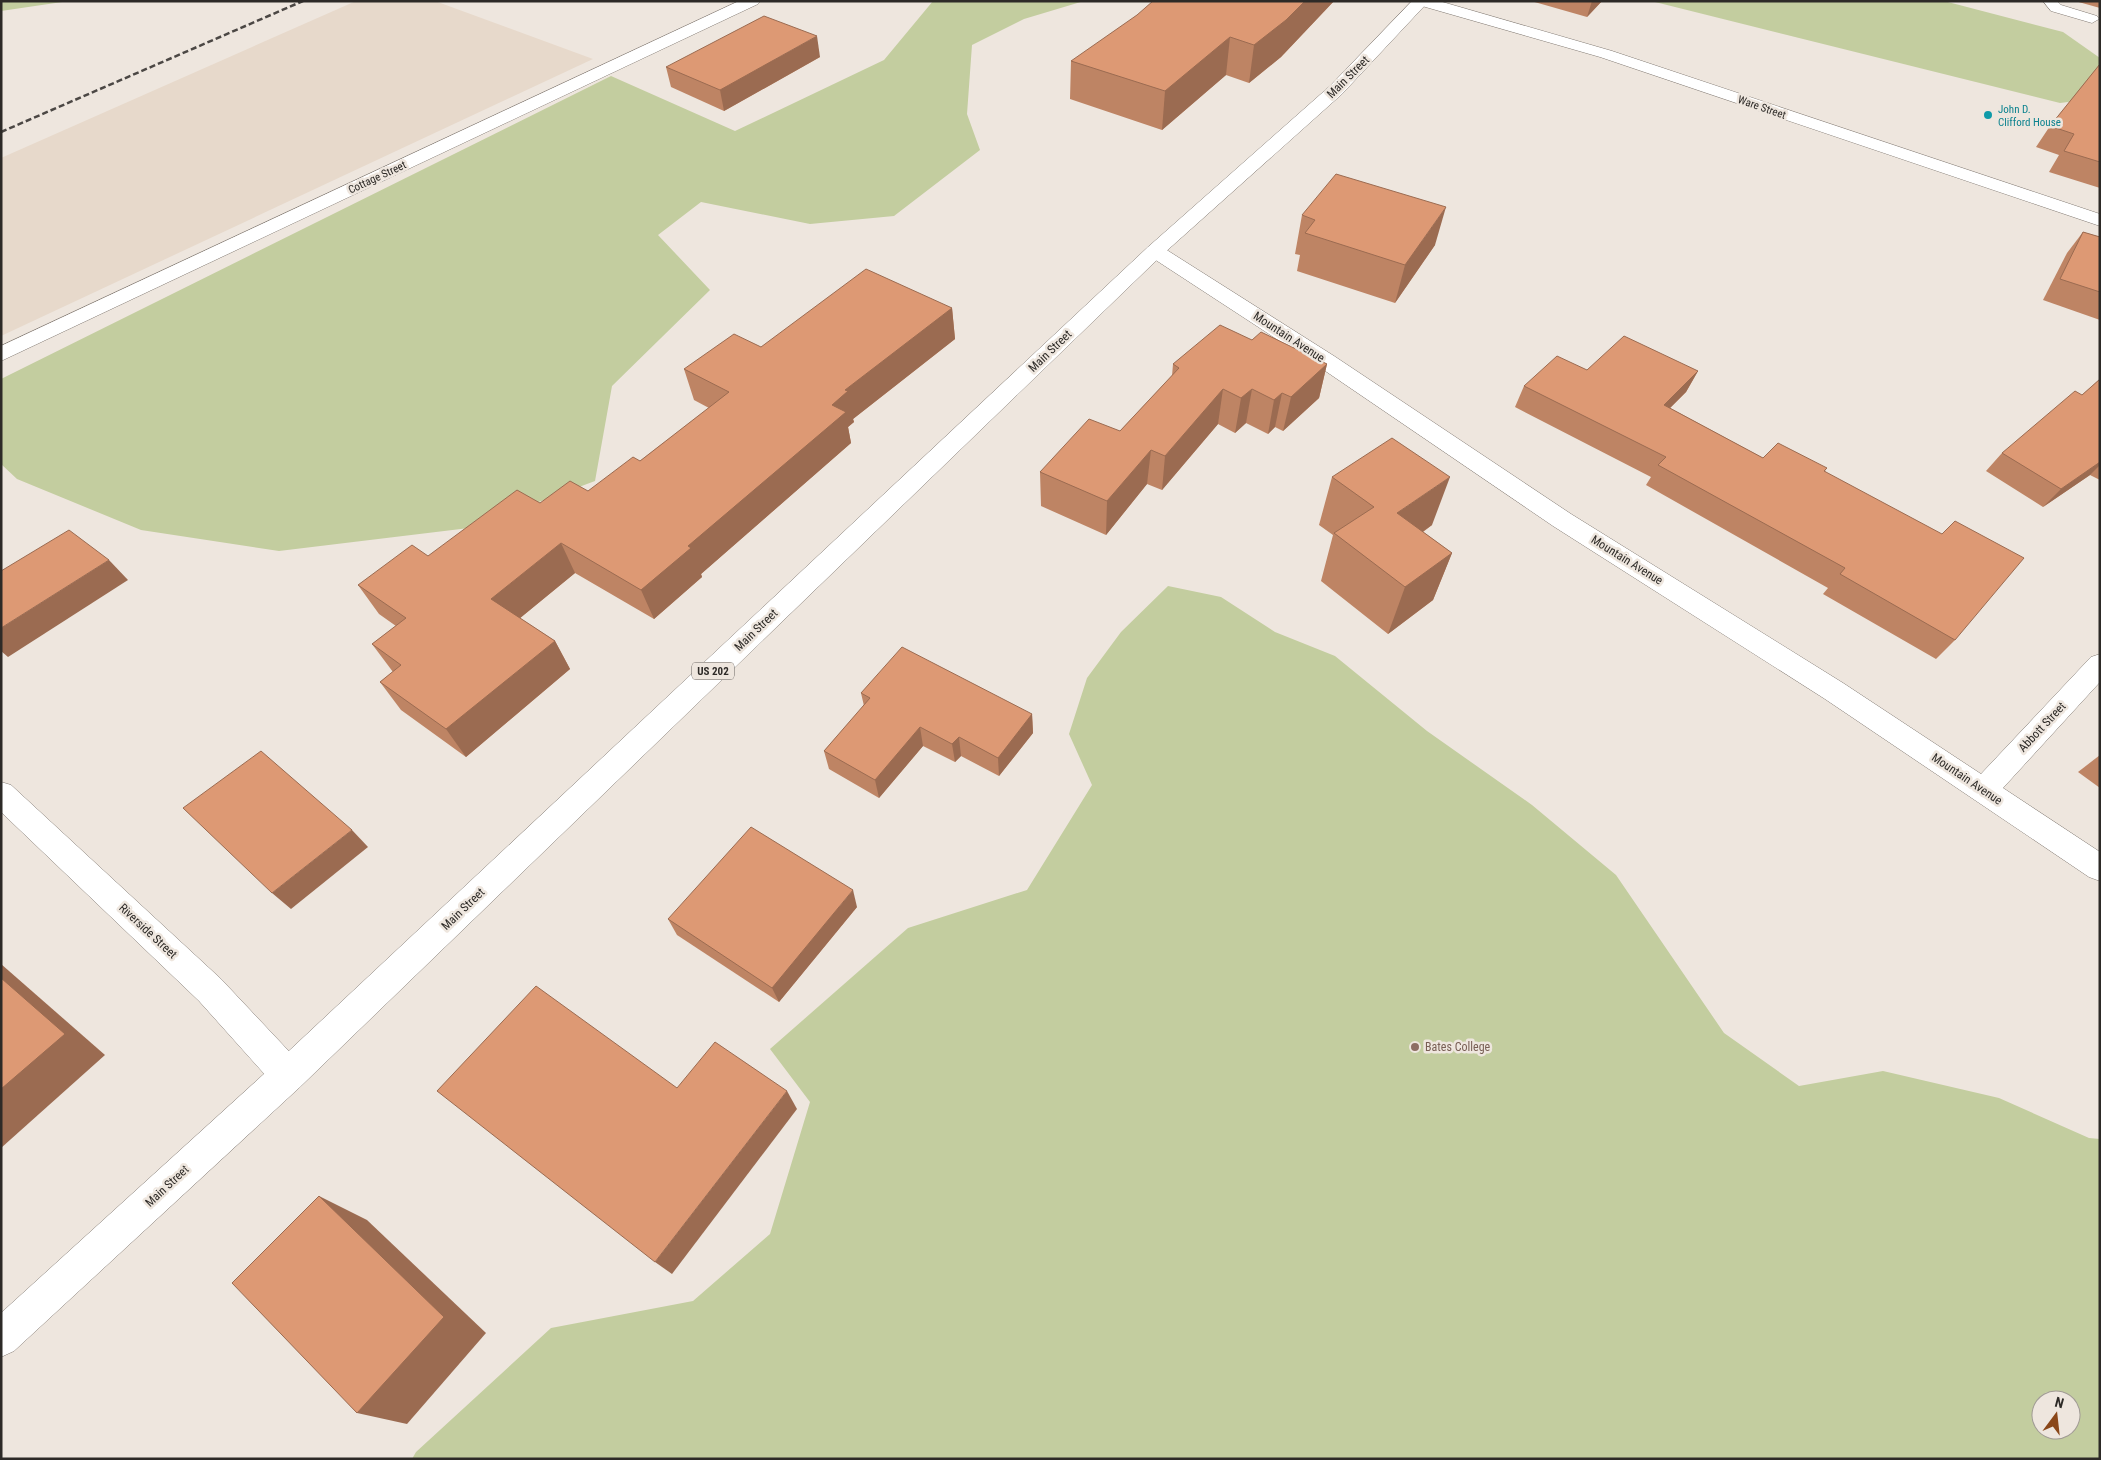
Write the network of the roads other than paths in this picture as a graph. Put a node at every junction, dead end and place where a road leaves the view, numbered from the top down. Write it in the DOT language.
graph roads {
  1 [pos="752,1"];
  2 [pos="1421,1"];
  3 [pos="2050,1"];
  4 [pos="2092,19"];
  5 [pos="2100,220"];
  6 [pos="1155,251"];
  7 [pos="1,354"];
  8 [pos="2100,664"];
  9 [pos="1984,790"];
  10 [pos="1,794"];
  11 [pos="2100,868"];
  12 [pos="288,1075"];
  13 [pos="1,1338"];
  1 -- 7 [label="main road, Cottage Street"];
  2 -- 5 [label="main road, Ware Street"];
  2 -- 6 [label="main road, Main Street / US 202"];
  3 -- 4 [label="lane"];
  6 -- 9 [label="main road, Mountain Avenue"];
  6 -- 12 [label="main road, Main Street / US 202"];
  8 -- 9 [label="main road, Abbott Street"];
  9 -- 11 [label="main road, Mountain Avenue"];
  10 -- 12 [label="main road, Riverside Street"];
  12 -- 13 [label="main road, Main Street / US 202"];
}
